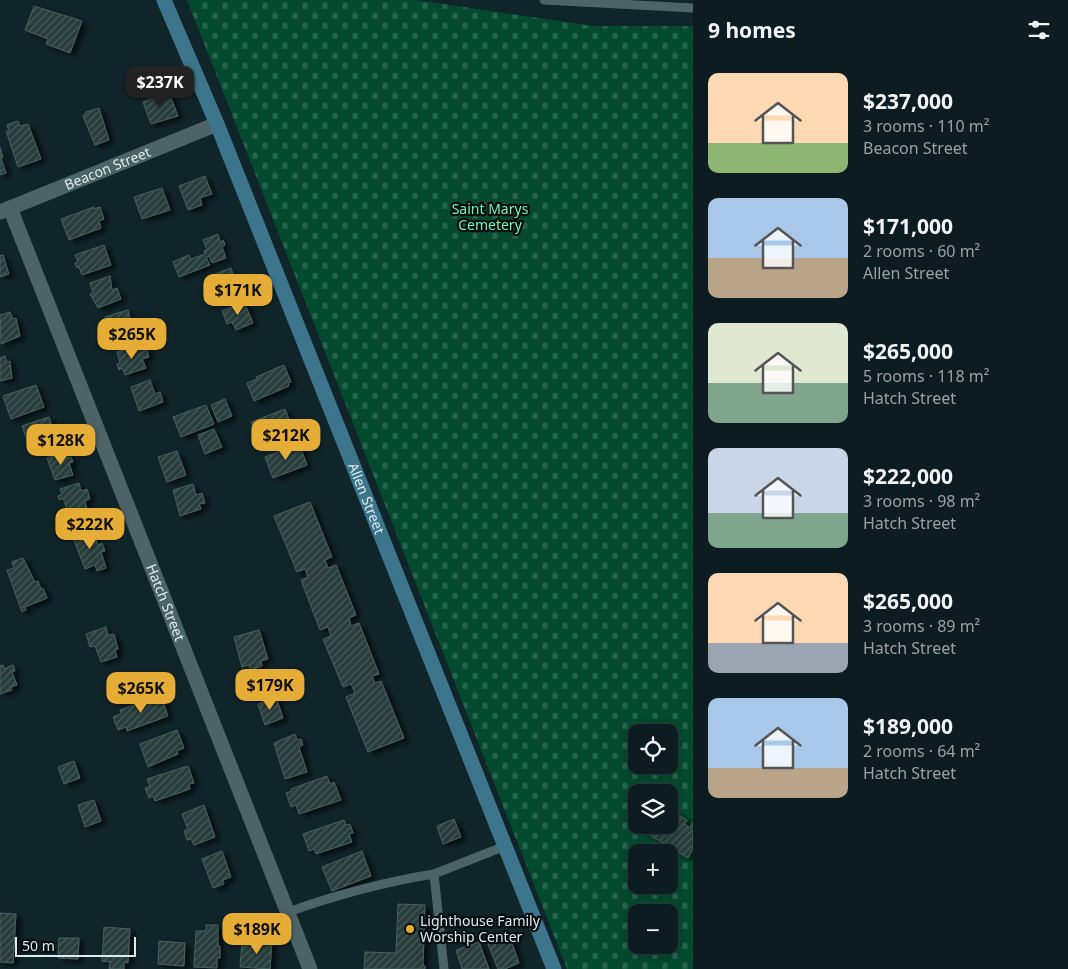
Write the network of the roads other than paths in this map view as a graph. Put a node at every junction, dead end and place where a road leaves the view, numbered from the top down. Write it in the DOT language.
graph roads {
  1 [pos="164,0"];
  2 [pos="544,0"];
  3 [pos="693,8"];
  4 [pos="216,124"];
  5 [pos="5,210"];
  6 [pos="505,846"];
  7 [pos="434,874"];
  8 [pos="288,912"];
  9 [pos="310,969"];
  10 [pos="444,969"];
  11 [pos="554,969"];
  1 -- 4 [label="main road, Allen Street"];
  2 -- 3 [label="lane"];
  4 -- 5 [label="street, Beacon Street"];
  4 -- 6 [label="main road, Allen Street"];
  5 -- 8 [label="street, Hatch Street"];
  6 -- 7 [label="lane"];
  6 -- 11 [label="main road, Allen Street"];
  7 -- 8 [label="lane"];
  7 -- 10 [label="lane"];
  8 -- 9 [label="street, Hatch Street"];
}
